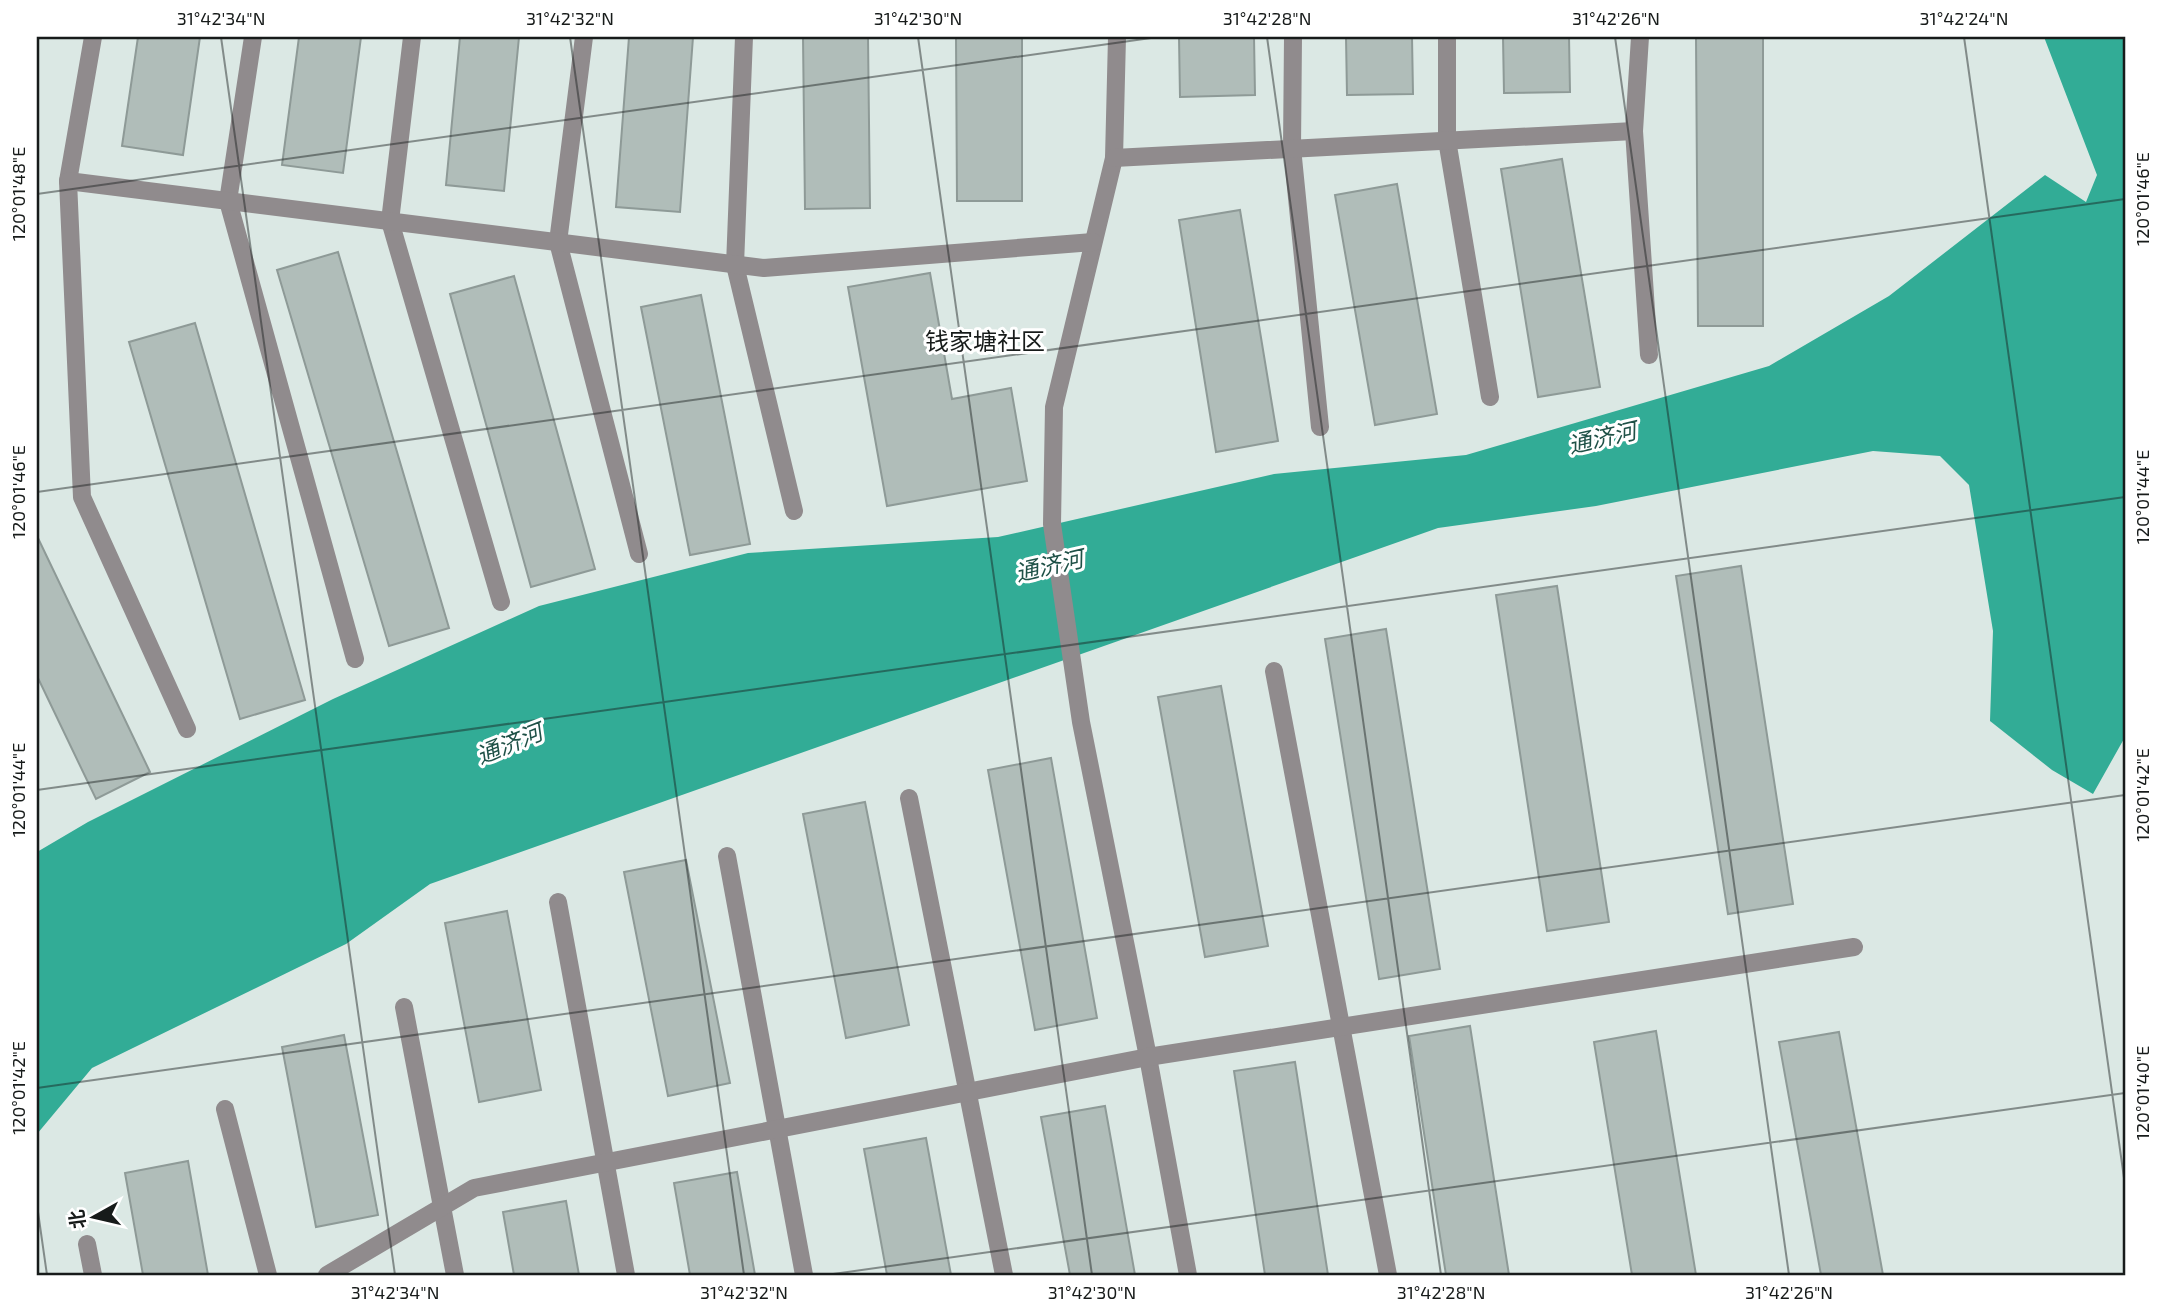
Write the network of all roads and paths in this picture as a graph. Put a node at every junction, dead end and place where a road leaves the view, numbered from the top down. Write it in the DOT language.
graph roads {
  1 [pos="93,37"];
  2 [pos="253,37"];
  3 [pos="412,37"];
  4 [pos="584,37"];
  5 [pos="744,37"];
  6 [pos="1116,37"];
  7 [pos="1293,37"];
  8 [pos="1447,37"];
  9 [pos="1640,37"];
  10 [pos="1634,131"];
  11 [pos="1447,140"];
  12 [pos="1292,148"];
  13 [pos="1114,158"];
  14 [pos="68,181"];
  15 [pos="228,201"];
  16 [pos="390,221"];
  17 [pos="558,242"];
  18 [pos="1093,242"];
  19 [pos="735,265"];
  20 [pos="1649,355"];
  21 [pos="1490,397"];
  22 [pos="1320,427"];
  23 [pos="794,510"];
  24 [pos="639,554"];
  25 [pos="501,602"];
  26 [pos="355,659"];
  27 [pos="1273,671"];
  28 [pos="187,729"];
  29 [pos="909,798"];
  30 [pos="727,856"];
  31 [pos="558,902"];
  32 [pos="1854,947"];
  33 [pos="404,1007"];
  34 [pos="1341,1027"];
  35 [pos="1149,1057"];
  36 [pos="968,1092"];
  37 [pos="225,1109"];
  38 [pos="777,1129"];
  39 [pos="605,1163"];
  40 [pos="442,1207"];
  41 [pos="87,1244"];
  42 [pos="93,1275"];
  43 [pos="268,1275"];
  44 [pos="327,1275"];
  45 [pos="455,1275"];
  46 [pos="626,1275"];
  47 [pos="804,1275"];
  48 [pos="1004,1275"];
  49 [pos="1188,1275"];
  50 [pos="1388,1275"];
  1 -- 14 [label="lane"];
  2 -- 15 [label="lane"];
  3 -- 16 [label="lane"];
  4 -- 17 [label="lane"];
  5 -- 19 [label="lane"];
  6 -- 13 [label="lane"];
  7 -- 12 [label="lane"];
  8 -- 11 [label="lane"];
  9 -- 10 [label="lane"];
  10 -- 11 [label="lane"];
  10 -- 20 [label="lane"];
  11 -- 12 [label="lane"];
  11 -- 21 [label="lane"];
  12 -- 13 [label="lane"];
  12 -- 22 [label="lane"];
  13 -- 18 [label="lane"];
  14 -- 15 [label="lane"];
  14 -- 28 [label="lane"];
  15 -- 16 [label="lane"];
  15 -- 26 [label="lane"];
  16 -- 17 [label="lane"];
  16 -- 25 [label="lane"];
  17 -- 19 [label="lane"];
  17 -- 24 [label="lane"];
  18 -- 19 [label="lane"];
  18 -- 35 [label="lane"];
  19 -- 23 [label="lane"];
  27 -- 34 [label="lane"];
  29 -- 36 [label="lane"];
  30 -- 38 [label="lane"];
  31 -- 39 [label="lane"];
  32 -- 34 [label="lane"];
  33 -- 40 [label="lane"];
  34 -- 35 [label="lane"];
  34 -- 50 [label="lane"];
  35 -- 36 [label="lane"];
  35 -- 49 [label="lane"];
  36 -- 38 [label="lane"];
  36 -- 48 [label="lane"];
  37 -- 43 [label="lane"];
  38 -- 39 [label="lane"];
  38 -- 47 [label="lane"];
  39 -- 40 [label="lane"];
  39 -- 46 [label="lane"];
  40 -- 44 [label="lane"];
  40 -- 45 [label="lane"];
  41 -- 42 [label="lane"];
}
